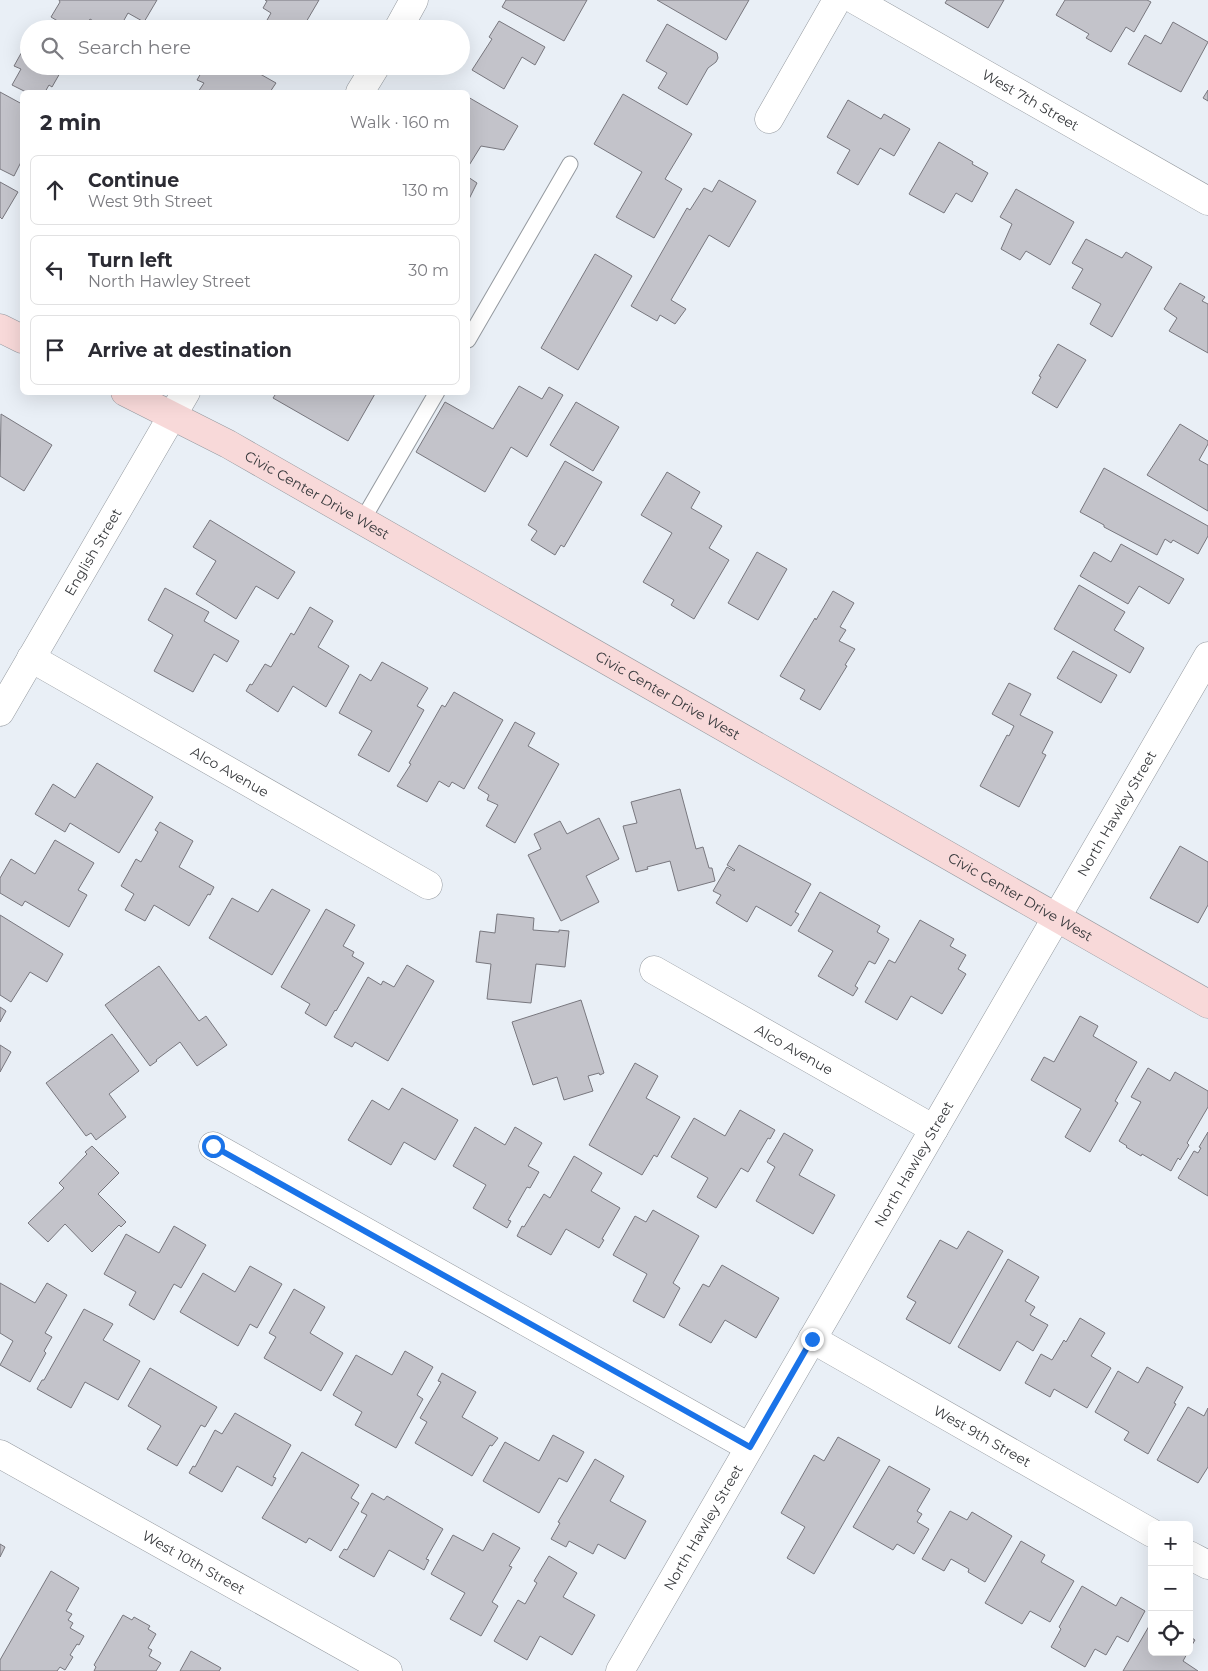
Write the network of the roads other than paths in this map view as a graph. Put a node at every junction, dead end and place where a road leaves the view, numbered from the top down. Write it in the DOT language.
graph roads {
  1 [pos="414,0"];
  2 [pos="837,0"];
  3 [pos="854,0"];
  4 [pos="403,20"];
  5 [pos="370,75"];
  6 [pos="361,90"];
  7 [pos="769,119"];
  8 [pos="570,164"];
  9 [pos="1208,201"];
  10 [pos="0,328"];
  11 [pos="470,337"];
  12 [pos="20,338"];
  13 [pos="131,395"];
  14 [pos="184,395"];
  15 [pos="435,395"];
  16 [pos="172,416"];
  17 [pos="362,521"];
  18 [pos="1208,656"];
  19 [pos="31,658"];
  20 [pos="0,712"];
  21 [pos="428,885"];
  22 [pos="1056,918"];
  23 [pos="654,970"];
  24 [pos="1208,1004"];
  25 [pos="934,1129"];
  26 [pos="213,1146"];
  27 [pos="812,1339"];
  28 [pos="750,1447"];
  29 [pos="0,1454"];
  30 [pos="1148,1531"];
  31 [pos="1193,1557"];
  32 [pos="1208,1565"];
  33 [pos="388,1671"];
  34 [pos="620,1671"];
  1 -- 4 [label="street"];
  2 -- 7 [label="street"];
  3 -- 9 [label="street, West 7th Street"];
  5 -- 6 [label="street"];
  8 -- 11 [label="lane"];
  10 -- 12 [label="main road"];
  13 -- 16 [label="main road, Civic Center Drive West"];
  14 -- 16 [label="street, English Street"];
  15 -- 17 [label="lane"];
  16 -- 17 [label="main road, Civic Center Drive West"];
  16 -- 19 [label="street, English Street"];
  17 -- 22 [label="main road, Civic Center Drive West"];
  18 -- 22 [label="street, North Hawley Street"];
  19 -- 20 [label="street, English Street"];
  19 -- 21 [label="street, Alco Avenue"];
  22 -- 24 [label="main road, Civic Center Drive West"];
  22 -- 25 [label="street, North Hawley Street"];
  23 -- 25 [label="street, Alco Avenue"];
  25 -- 27 [label="street, North Hawley Street"];
  26 -- 28 [label="street"];
  27 -- 28 [label="street, North Hawley Street"];
  27 -- 30 [label="street, West 9th Street"];
  28 -- 34 [label="street, North Hawley Street"];
  29 -- 33 [label="street, West 10th Street"];
  31 -- 32 [label="street"];
}
